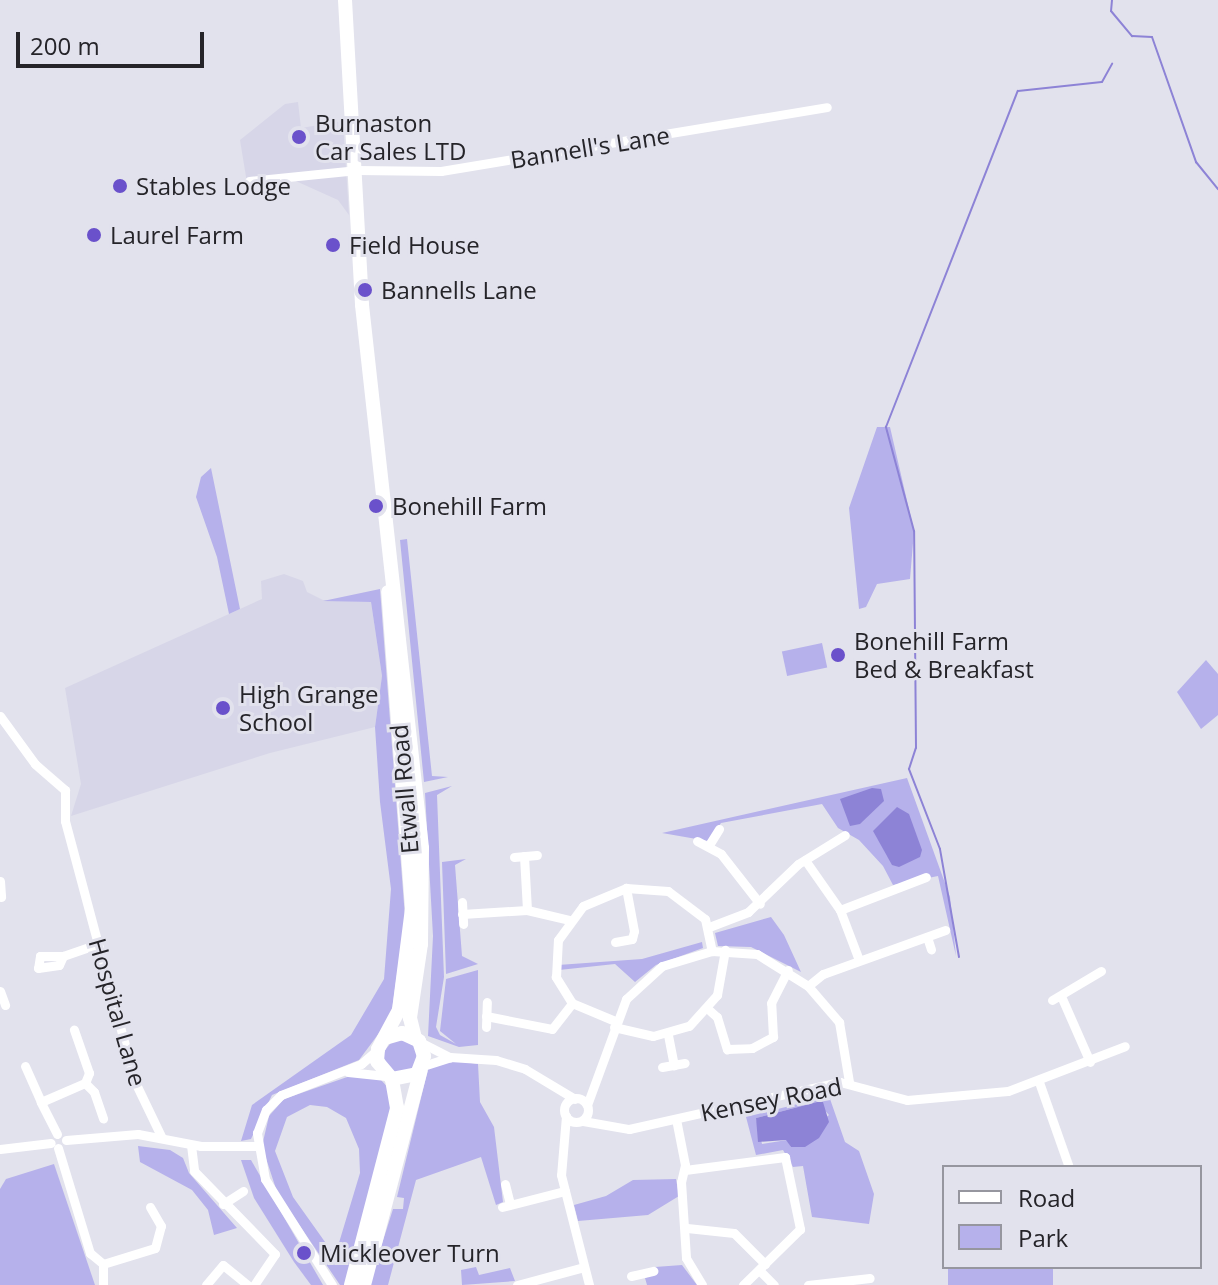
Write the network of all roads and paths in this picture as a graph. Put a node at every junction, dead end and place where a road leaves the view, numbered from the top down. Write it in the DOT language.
graph roads {
  1 [pos="345,0"];
  2 [pos="827,107"];
  3 [pos="351,171"];
  4 [pos="249,181"];
  5 [pos="386,536"];
  6 [pos="0,716"];
  7 [pos="719,829"];
  8 [pos="845,835"];
  9 [pos="697,841"];
  10 [pos="709,845"];
  11 [pos="537,855"];
  12 [pos="805,860"];
  13 [pos="926,877"];
  14 [pos="0,881"];
  15 [pos="626,888"];
  16 [pos="1,897"];
  17 [pos="462,902"];
  18 [pos="760,904"];
  19 [pos="527,910"];
  20 [pos="840,910"];
  21 [pos="569,920"];
  22 [pos="709,927"];
  23 [pos="945,930"];
  24 [pos="927,937"];
  25 [pos="615,942"];
  26 [pos="97,944"];
  27 [pos="931,949"];
  28 [pos="725,950"];
  29 [pos="712,951"];
  30 [pos="63,956"];
  31 [pos="859,960"];
  32 [pos="788,970"];
  33 [pos="1101,971"];
  34 [pos="808,986"];
  35 [pos="0,991"];
  36 [pos="487,1002"];
  37 [pos="572,1003"];
  38 [pos="5,1005"];
  39 [pos="708,1009"];
  40 [pos="614,1024"];
  41 [pos="74,1030"];
  42 [pos="668,1035"];
  43 [pos="417,1039"];
  44 [pos="382,1044"];
  45 [pos="1125,1046"];
  46 [pos="450,1057"];
  47 [pos="1090,1062"];
  48 [pos="685,1063"];
  49 [pos="674,1065"];
  50 [pos="25,1066"];
  51 [pos="662,1067"];
  52 [pos="422,1068"];
  53 [pos="344,1072"];
  54 [pos="389,1078"];
  55 [pos="849,1082"];
  56 [pos="1039,1082"];
  57 [pos="85,1083"];
  58 [pos="558,1091"];
  59 [pos="41,1102"];
  60 [pos="582,1102"];
  61 [pos="565,1113"];
  62 [pos="103,1118"];
  63 [pos="676,1119"];
  64 [pos="581,1122"];
  65 [pos="599,1123"];
  66 [pos="567,1136"];
  67 [pos="162,1138"];
  68 [pos="58,1141"];
  69 [pos="191,1145"];
  70 [pos="256,1146"];
  71 [pos="0,1149"];
  72 [pos="1068,1165"];
  73 [pos="685,1170"];
  74 [pos="505,1184"];
  75 [pos="243,1191"];
  76 [pos="565,1191"];
  77 [pos="223,1204"];
  78 [pos="150,1207"];
  79 [pos="687,1228"];
  80 [pos="103,1264"];
  81 [pos="584,1267"];
  82 [pos="762,1267"];
  83 [pos="653,1271"];
  84 [pos="870,1278"];
  85 [pos="529,1284"];
  86 [pos="103,1285"];
  87 [pos="206,1285"];
  88 [pos="251,1285"];
  89 [pos="332,1285"];
  90 [pos="351,1285"];
  91 [pos="364,1285"];
  92 [pos="517,1285"];
  93 [pos="589,1285"];
  94 [pos="644,1285"];
  95 [pos="702,1285"];
  96 [pos="743,1285"];
  97 [pos="774,1285"];
  98 [pos="808,1285"];
  1 -- 3 [label="highway, Etwall Road"];
  2 -- 3 [label="street, Bannell's Lane"];
  3 -- 4 [label="street, Bannell's Lane"];
  3 -- 5 [label="highway, Etwall Road"];
  5 -- 43 [label="highway, Etwall Road"];
  5 -- 44 [label="highway, Etwall Road"];
  6 -- 26 [label="street, Hospital Lane"];
  7 -- 10 [label="street"];
  8 -- 12 [label="street"];
  9 -- 10 [label="street"];
  10 -- 18 [label="street"];
  11 -- 19 [label="street"];
  12 -- 18 [label="street"];
  12 -- 20 [label="street"];
  13 -- 20 [label="street"];
  14 -- 16 [label="street"];
  15 -- 21 [label="street"];
  15 -- 22 [label="street"];
  15 -- 25 [label="street"];
  17 -- 19 [label="street"];
  18 -- 22 [label="street"];
  19 -- 21 [label="street"];
  20 -- 31 [label="street"];
  21 -- 37 [label="street"];
  22 -- 29 [label="street"];
  23 -- 24 [label="street"];
  24 -- 27 [label="street"];
  24 -- 31 [label="street"];
  26 -- 30 [label="street"];
  26 -- 67 [label="street, Hospital Lane"];
  28 -- 29 [label="street"];
  28 -- 32 [label="street"];
  28 -- 39 [label="street"];
  29 -- 40 [label="street"];
  31 -- 34 [label="street"];
  32 -- 34 [label="street"];
  32 -- 39 [label="street"];
  33 -- 47 [label="street"];
  34 -- 55 [label="street"];
  35 -- 38 [label="street"];
  36 -- 37 [label="street"];
  37 -- 40 [label="street"];
  39 -- 42 [label="street"];
  40 -- 42 [label="street"];
  40 -- 60 [label="street"];
  41 -- 57 [label="street"];
  42 -- 49 [label="street"];
  43 -- 44 [label="highway"];
  43 -- 46 [label="street"];
  43 -- 52 [label="highway"];
  44 -- 53 [label="street"];
  44 -- 54 [label="highway"];
  45 -- 47 [label="street, Kensey Road"];
  46 -- 52 [label="street"];
  46 -- 58 [label="street"];
  47 -- 56 [label="street, Kensey Road"];
  48 -- 49 [label="street"];
  49 -- 51 [label="street"];
  50 -- 59 [label="street"];
  52 -- 54 [label="highway"];
  52 -- 91 [label="highway"];
  53 -- 54 [label="street"];
  53 -- 70 [label="street"];
  54 -- 90 [label="highway"];
  55 -- 56 [label="street, Kensey Road"];
  55 -- 63 [label="street, Kensey Road"];
  56 -- 72 [label="street"];
  57 -- 59 [label="street"];
  57 -- 62 [label="street"];
  58 -- 60 [label="street"];
  58 -- 61 [label="street"];
  59 -- 68 [label="street"];
  60 -- 61 [label="street"];
  60 -- 64 [label="street"];
  60 -- 65 [label="street"];
  61 -- 64 [label="street"];
  61 -- 66 [label="street"];
  63 -- 65 [label="street, Kensey Road"];
  63 -- 73 [label="street"];
  64 -- 65 [label="street, Kensey Road"];
  64 -- 66 [label="street"];
  66 -- 76 [label="street"];
  67 -- 68 [label="street"];
  67 -- 69 [label="street"];
  68 -- 71 [label="street"];
  68 -- 80 [label="street"];
  69 -- 70 [label="street"];
  69 -- 77 [label="street"];
  70 -- 89 [label="street"];
  73 -- 79 [label="street"];
  73 -- 82 [label="street"];
  74 -- 76 [label="street"];
  75 -- 77 [label="street"];
  76 -- 81 [label="street"];
  77 -- 88 [label="street"];
  78 -- 80 [label="street"];
  79 -- 82 [label="street"];
  79 -- 95 [label="street"];
  80 -- 86 [label="street"];
  81 -- 85 [label="street"];
  81 -- 93 [label="street"];
  82 -- 96 [label="street"];
  82 -- 97 [label="street"];
  83 -- 94 [label="street"];
  84 -- 98 [label="street"];
  85 -- 92 [label="street"];
  87 -- 88 [label="street"];
}
